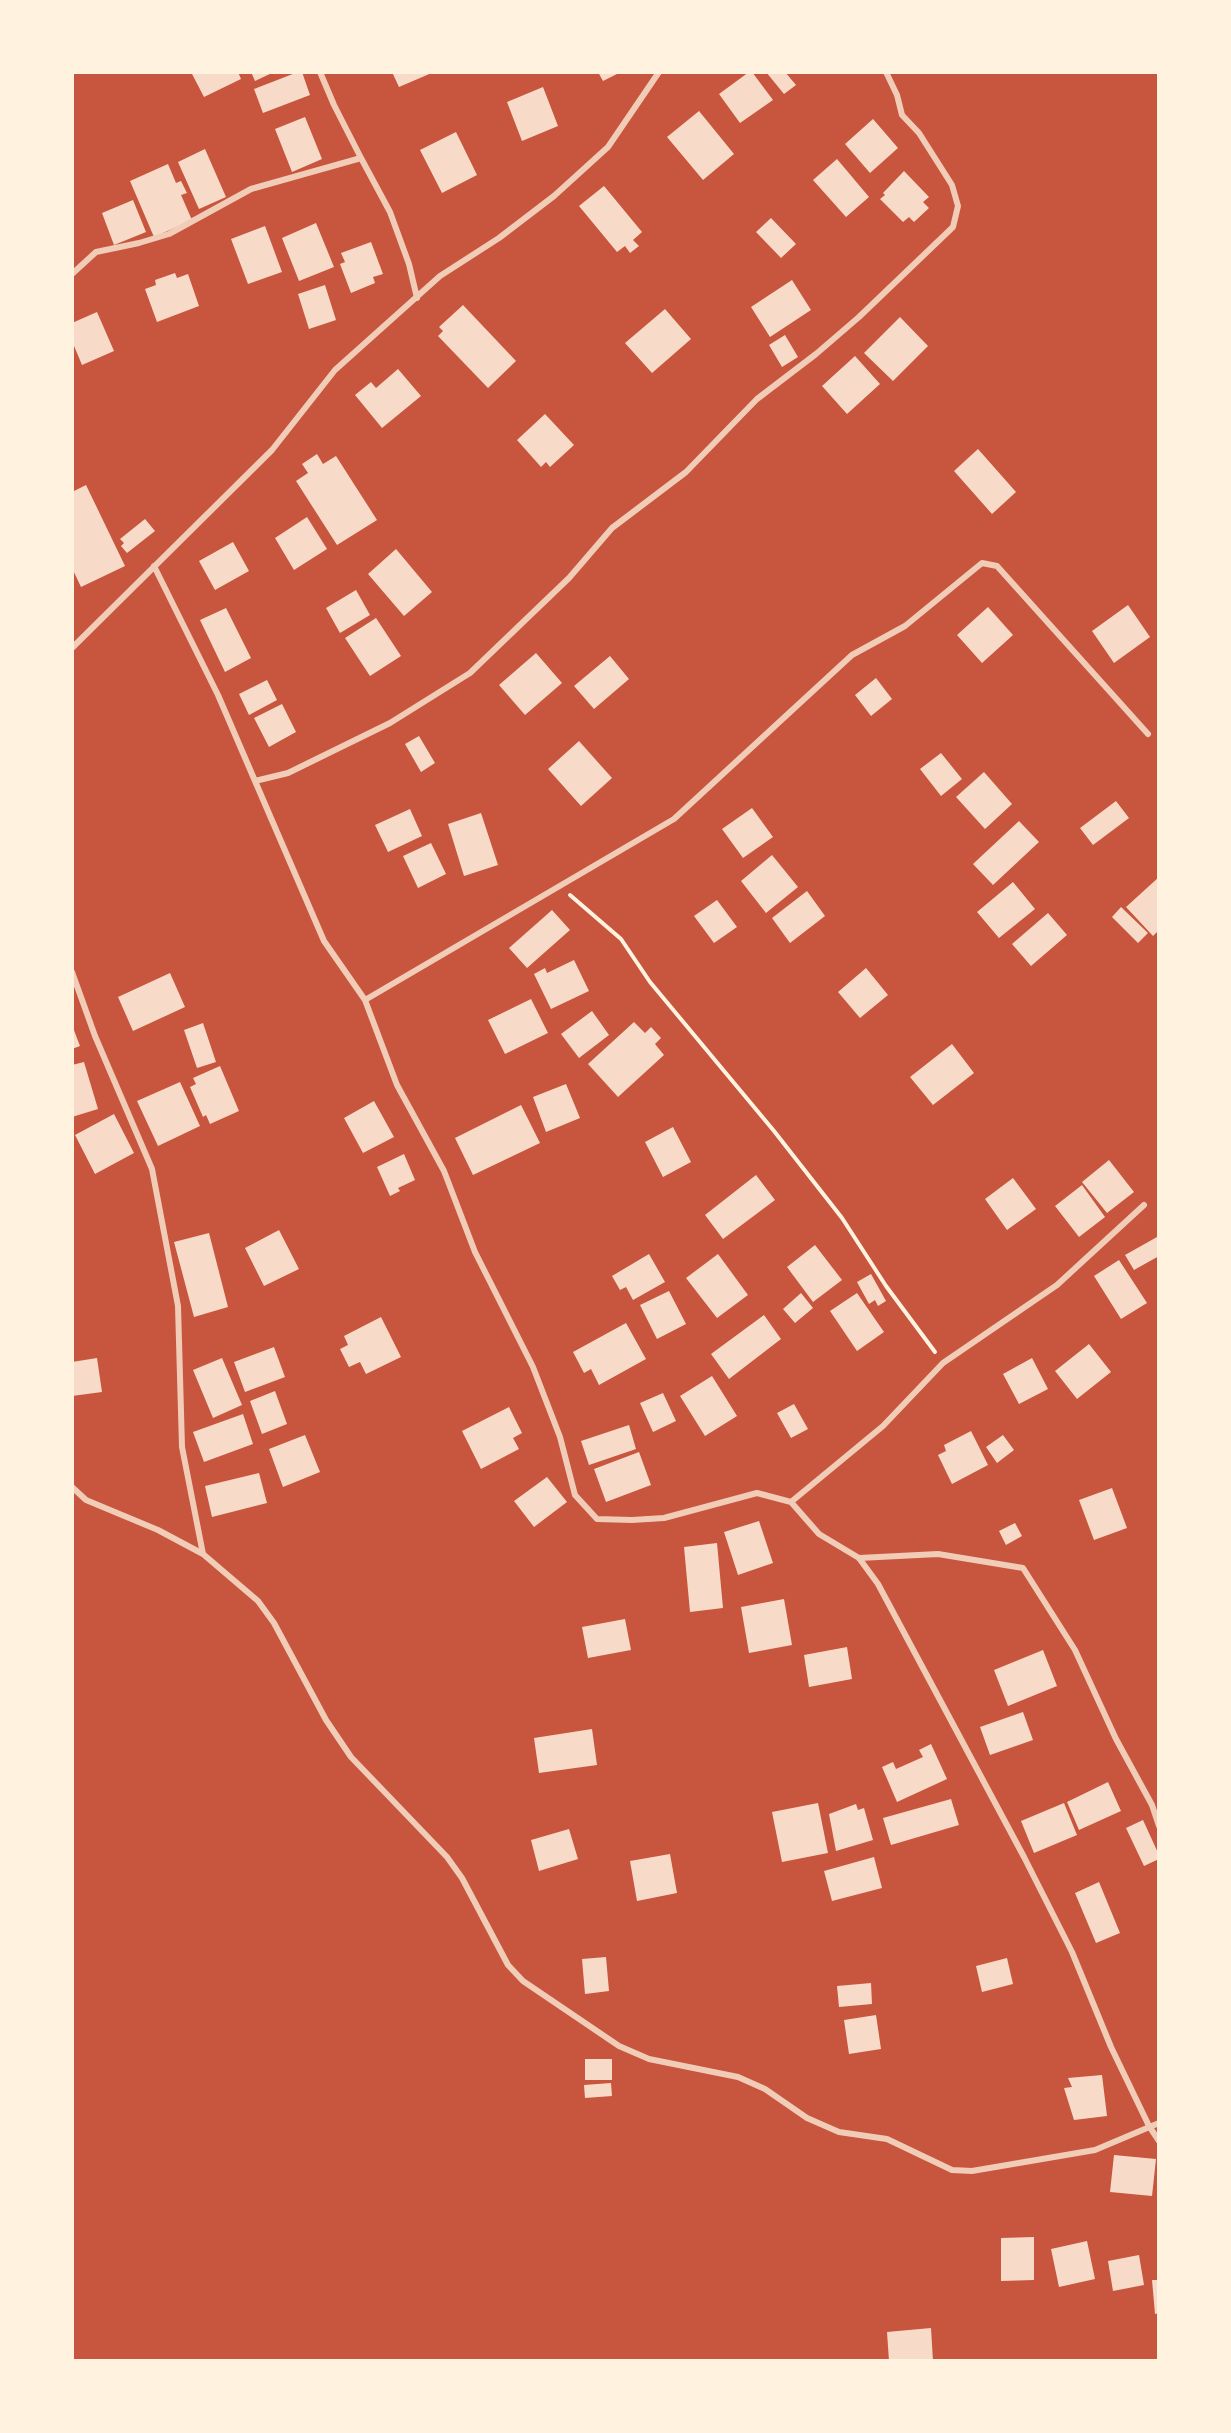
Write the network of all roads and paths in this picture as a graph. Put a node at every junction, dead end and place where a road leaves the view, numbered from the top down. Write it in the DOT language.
graph roads {
  1 [pos="320,72"];
  2 [pos="659,72"];
  3 [pos="886,72"];
  4 [pos="361,158"];
  5 [pos="72,274"];
  6 [pos="417,298"];
  7 [pos="154,566"];
  8 [pos="72,648"];
  9 [pos="1148,734"];
  10 [pos="255,781"];
  11 [pos="561,887"];
  12 [pos="72,972"];
  13 [pos="365,1000"];
  14 [pos="1144,1205"];
  15 [pos="943,1363"];
  16 [pos="72,1487"];
  17 [pos="791,1502"];
  18 [pos="203,1554"];
  19 [pos="859,1558"];
  20 [pos="1159,1826"];
  21 [pos="1159,2123"];
  22 [pos="1149,2126"];
  23 [pos="1159,2141"];
  1 -- 4 [label="street"];
  2 -- 6 [label="street"];
  3 -- 10 [label="street"];
  4 -- 5 [label="street"];
  4 -- 6 [label="street"];
  6 -- 7 [label="street"];
  7 -- 8 [label="street"];
  7 -- 10 [label="street"];
  9 -- 11 [label="street"];
  10 -- 13 [label="street"];
  11 -- 13 [label="street"];
  11 -- 15 [label="path"];
  12 -- 18 [label="street"];
  13 -- 17 [label="street"];
  14 -- 15 [label="street"];
  15 -- 17 [label="street"];
  16 -- 18 [label="street"];
  17 -- 19 [label="street"];
  18 -- 22 [label="street"];
  19 -- 20 [label="street"];
  19 -- 22 [label="street"];
  21 -- 22 [label="street"];
  22 -- 23 [label="street"];
}
